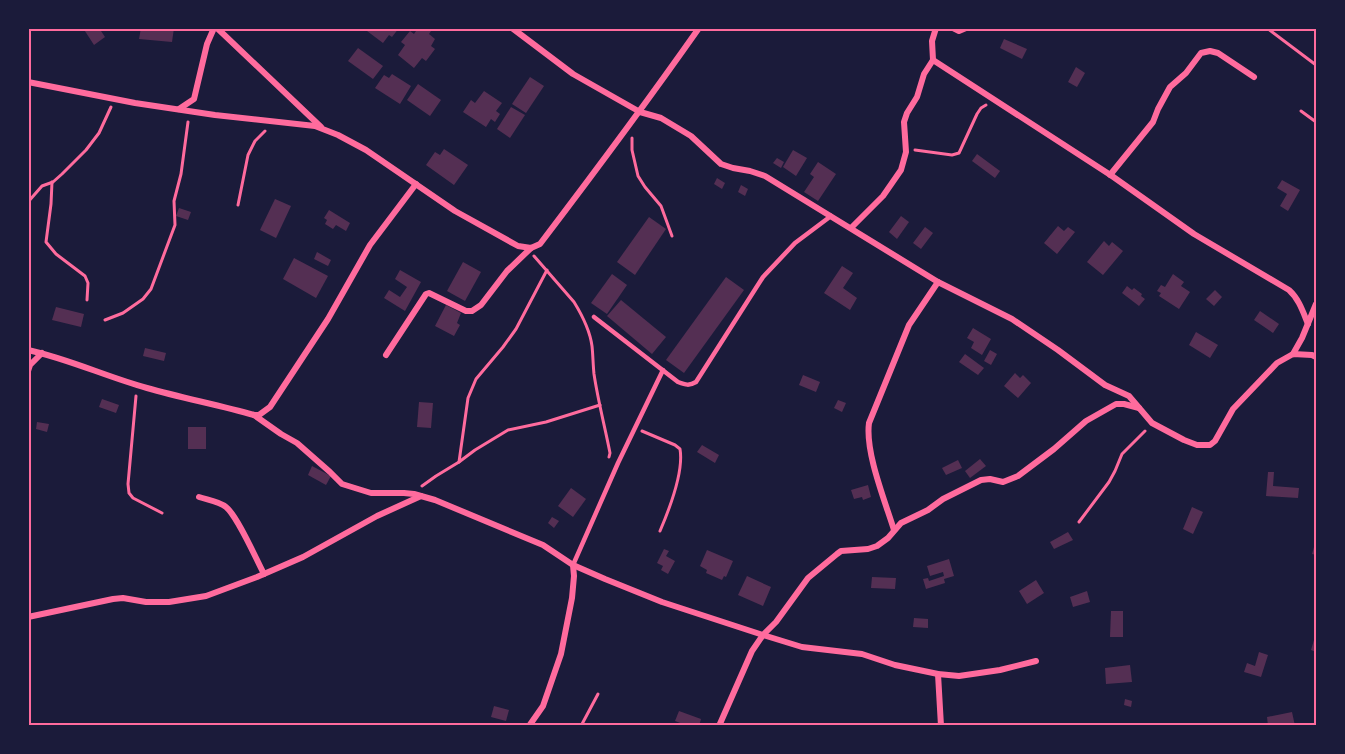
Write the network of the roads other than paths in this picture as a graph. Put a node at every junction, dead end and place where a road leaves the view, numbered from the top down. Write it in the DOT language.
graph roads {
  1 [pos="216,28"];
  2 [pos="512,28"];
  3 [pos="699,28"];
  4 [pos="936,28"];
  5 [pos="953,28"];
  6 [pos="964,29"];
  7 [pos="933,60"];
  8 [pos="1254,77"];
  9 [pos="28,82"];
  10 [pos="178,109"];
  11 [pos="640,112"];
  12 [pos="323,129"];
  13 [pos="1110,175"];
  14 [pos="416,184"];
  15 [pos="831,216"];
  16 [pos="851,228"];
  17 [pos="529,249"];
  18 [pos="938,282"];
  19 [pos="1317,304"];
  20 [pos="594,317"];
  21 [pos="1308,324"];
  22 [pos="28,350"];
  23 [pos="42,353"];
  24 [pos="1293,354"];
  25 [pos="386,355"];
  26 [pos="1317,357"];
  27 [pos="663,370"];
  28 [pos="28,371"];
  29 [pos="1140,408"];
  30 [pos="254,415"];
  31 [pos="421,496"];
  32 [pos="199,498"];
  33 [pos="894,530"];
  34 [pos="573,565"];
  35 [pos="264,574"];
  36 [pos="28,617"];
  37 [pos="763,635"];
  38 [pos="1036,661"];
  39 [pos="938,674"];
  40 [pos="529,726"];
  41 [pos="719,726"];
  42 [pos="941,726"];
  1 -- 10 [label="street"];
  1 -- 12 [label="street"];
  2 -- 11 [label="street"];
  3 -- 11 [label="street"];
  4 -- 7 [label="street"];
  5 -- 6 [label="street"];
  7 -- 13 [label="street"];
  7 -- 16 [label="street"];
  8 -- 13 [label="street"];
  9 -- 10 [label="street"];
  10 -- 12 [label="street"];
  11 -- 15 [label="street"];
  11 -- 17 [label="street"];
  12 -- 14 [label="street"];
  13 -- 21 [label="street"];
  14 -- 17 [label="street"];
  14 -- 30 [label="street"];
  15 -- 16 [label="street"];
  15 -- 27 [label="lane"];
  16 -- 18 [label="street"];
  17 -- 25 [label="street"];
  18 -- 29 [label="street"];
  18 -- 33 [label="street"];
  19 -- 21 [label="street"];
  20 -- 27 [label="lane"];
  21 -- 24 [label="street"];
  22 -- 23 [label="street"];
  23 -- 28 [label="street"];
  23 -- 30 [label="street"];
  24 -- 26 [label="street"];
  24 -- 29 [label="street"];
  27 -- 34 [label="lane"];
  29 -- 33 [label="street"];
  30 -- 31 [label="street"];
  31 -- 34 [label="street"];
  31 -- 35 [label="street"];
  32 -- 35 [label="street"];
  33 -- 37 [label="street"];
  34 -- 37 [label="street"];
  34 -- 40 [label="street"];
  35 -- 36 [label="street"];
  37 -- 39 [label="street"];
  37 -- 41 [label="street"];
  38 -- 39 [label="street"];
  39 -- 42 [label="street"];
}
